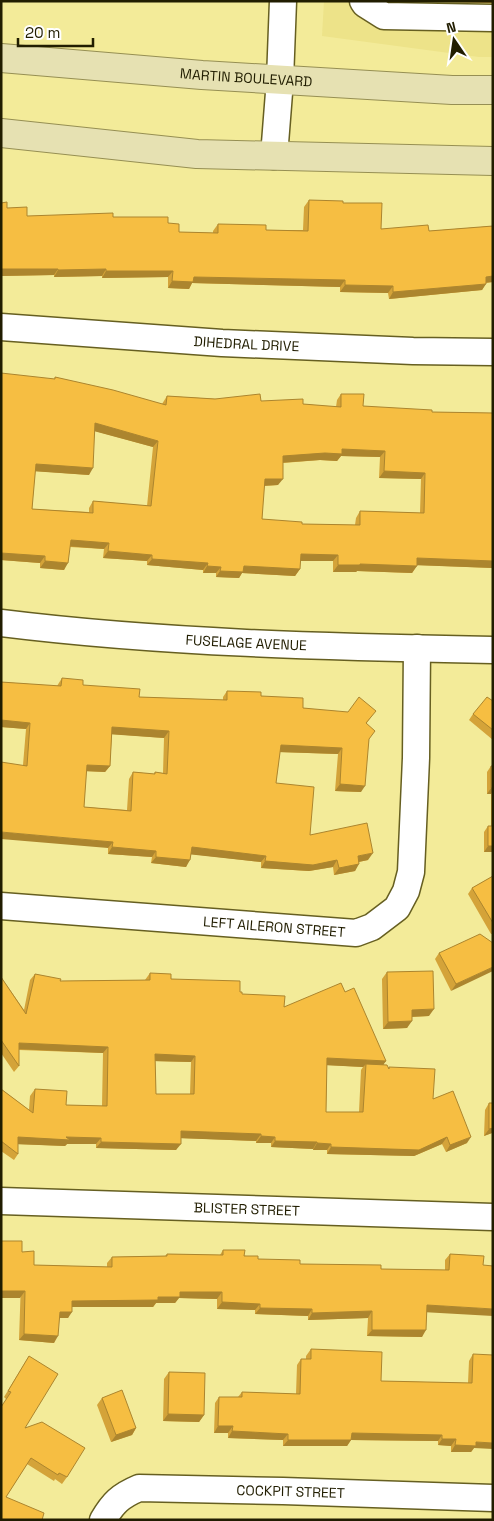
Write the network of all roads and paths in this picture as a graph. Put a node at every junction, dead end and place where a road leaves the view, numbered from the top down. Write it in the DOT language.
graph roads {
  1 [pos="283,1"];
  2 [pos="363,1"];
  3 [pos="493,18"];
  4 [pos="1,58"];
  5 [pos="280,80"];
  6 [pos="493,90"];
  7 [pos="1,133"];
  8 [pos="274,156"];
  9 [pos="493,161"];
  10 [pos="1,327"];
  11 [pos="493,352"];
  12 [pos="1,623"];
  13 [pos="417,648"];
  14 [pos="493,650"];
  15 [pos="1,906"];
  16 [pos="1,1201"];
  17 [pos="493,1218"];
  18 [pos="493,1498"];
  19 [pos="103,1520"];
  1 -- 5 [label="street"];
  2 -- 3 [label="street"];
  4 -- 5 [label="main road, MARTIN BOULEVARD"];
  5 -- 6 [label="main road, MARTIN BOULEVARD"];
  5 -- 8 [label="street"];
  7 -- 8 [label="main road"];
  8 -- 9 [label="main road"];
  10 -- 11 [label="street, DIHEDRAL DRIVE"];
  12 -- 13 [label="street, FUSELAGE AVENUE"];
  13 -- 14 [label="street, FUSELAGE AVENUE"];
  13 -- 15 [label="street, LEFT AILERON STREET"];
  16 -- 17 [label="street, BLISTER STREET"];
  18 -- 19 [label="street, COCKPIT STREET"];
}
